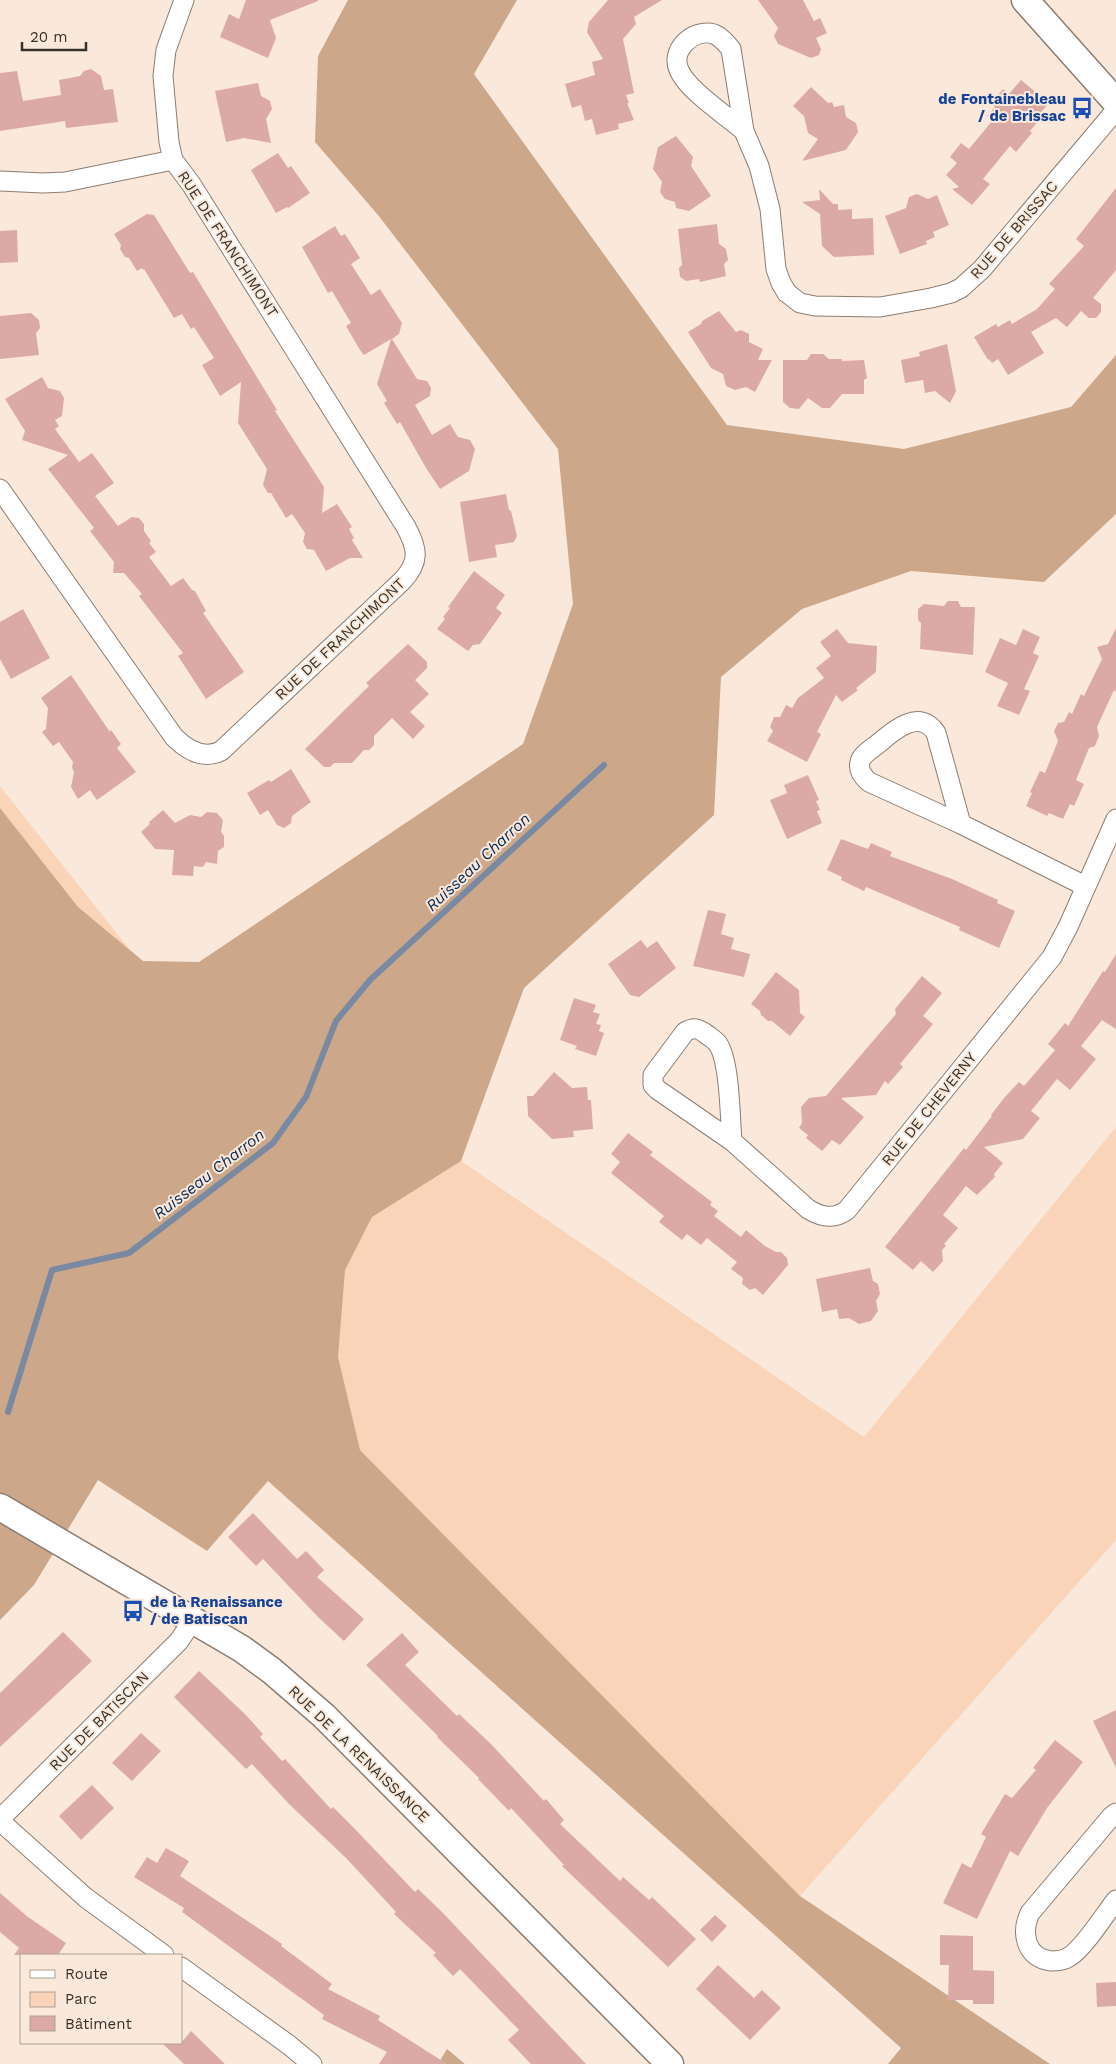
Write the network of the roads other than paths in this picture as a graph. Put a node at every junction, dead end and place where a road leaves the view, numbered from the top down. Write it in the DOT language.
graph roads {
  1 [pos="184,0"];
  2 [pos="1026,0"];
  3 [pos="1116,102"];
  4 [pos="1116,110"];
  5 [pos="744,131"];
  6 [pos="173,160"];
  7 [pos="0,181"];
  8 [pos="0,489"];
  9 [pos="1116,819"];
  10 [pos="961,824"];
  11 [pos="1085,886"];
  12 [pos="732,1141"];
  13 [pos="0,1507"];
  14 [pos="193,1620"];
  15 [pos="1116,1813"];
  16 [pos="0,1820"];
  17 [pos="1116,1900"];
  18 [pos="163,1954"];
  19 [pos="182,1968"];
  20 [pos="289,2045"];
  21 [pos="293,2064"];
  22 [pos="312,2064"];
  23 [pos="670,2064"];
  1 -- 6 [label="street, RUE DE FRANCHIMONT"];
  2 -- 3 [label="street"];
  4 -- 5 [label="street, RUE DE BRISSAC"];
  5 -- 5 [label="street, RUE DE BRISSAC"];
  6 -- 7 [label="street, RUE DE FRANCHIMONT"];
  6 -- 8 [label="street, RUE DE FRANCHIMONT"];
  9 -- 11 [label="street, RUE DE CHEVERNY"];
  10 -- 10 [label="street"];
  10 -- 11 [label="street"];
  11 -- 12 [label="street, RUE DE CHEVERNY"];
  12 -- 12 [label="street, RUE DE CHEVERNY"];
  13 -- 14 [label="street, RUE DE LA RENAISSANCE"];
  14 -- 16 [label="street, RUE DE BATISCAN"];
  14 -- 23 [label="street, RUE DE LA RENAISSANCE"];
  15 -- 17 [label="street"];
  16 -- 18 [label="street"];
  19 -- 20 [label="street"];
  20 -- 21 [label="street"];
  20 -- 22 [label="street"];
}
